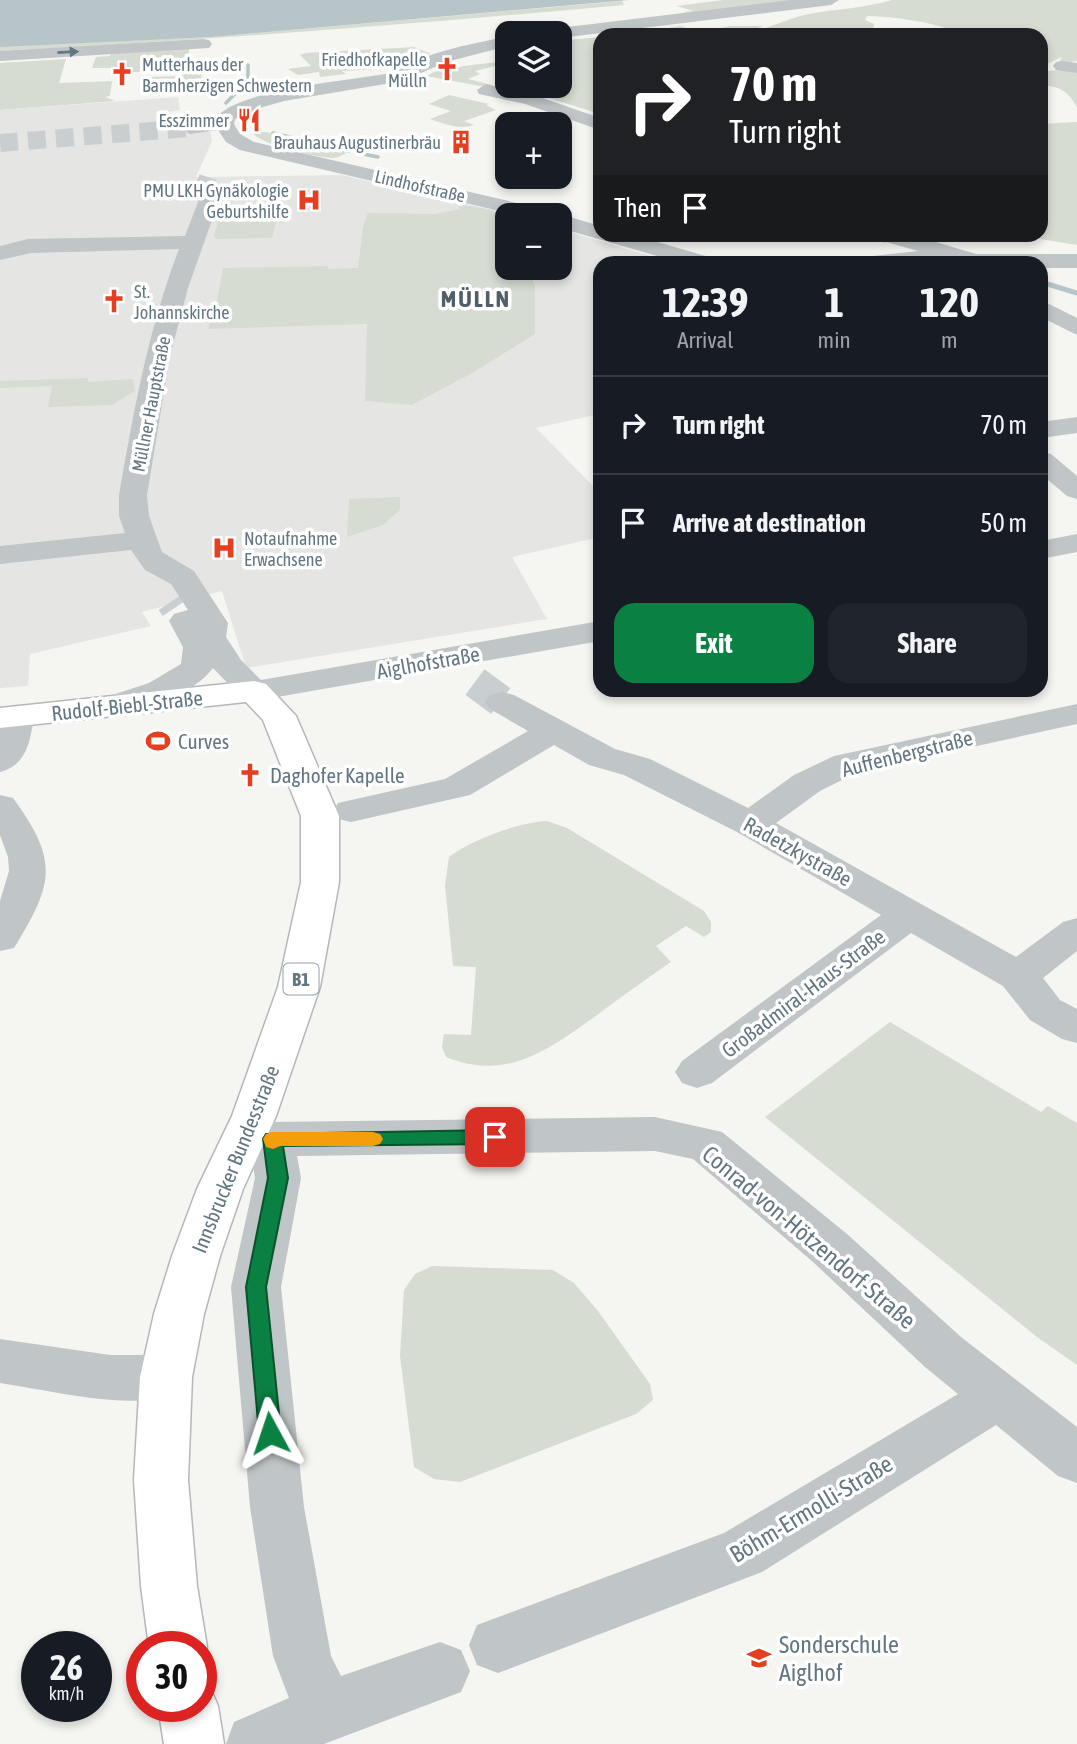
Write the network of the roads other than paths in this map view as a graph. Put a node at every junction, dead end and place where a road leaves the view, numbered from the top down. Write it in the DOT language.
graph roads {
  1 [pos="831,0"];
  2 [pos="600,28"];
  3 [pos="593,29"];
  4 [pos="572,31"];
  5 [pos="202,44"];
  6 [pos="495,44"];
  7 [pos="0,56"];
  8 [pos="406,74"];
  9 [pos="441,81"];
  10 [pos="479,89"];
  11 [pos="593,121"];
  12 [pos="224,124"];
  13 [pos="190,128"];
  14 [pos="240,143"];
  15 [pos="338,167"];
  16 [pos="275,172"];
  17 [pos="495,204"];
  18 [pos="572,225"];
  19 [pos="593,231"];
  20 [pos="193,242"];
  21 [pos="630,242"];
  22 [pos="911,242"];
  23 [pos="0,253"];
  24 [pos="680,256"];
  25 [pos="957,256"];
  26 [pos="1048,261"];
  27 [pos="1077,261"];
  28 [pos="1048,311"];
  29 [pos="1048,329"];
  30 [pos="1077,330"];
  31 [pos="1077,425"];
  32 [pos="1048,429"];
  33 [pos="1048,466"];
  34 [pos="1077,491"];
  35 [pos="1077,543"];
  36 [pos="1048,549"];
  37 [pos="0,555"];
  38 [pos="169,583"];
  39 [pos="593,633"];
  40 [pos="254,691"];
  41 [pos="502,702"];
  42 [pos="106,708"];
  43 [pos="1077,714"];
  44 [pos="8,717"];
  45 [pos="552,731"];
  46 [pos="0,761"];
  47 [pos="0,806"];
  48 [pos="351,811"];
  49 [pos="750,824"];
  50 [pos="909,914"];
  51 [pos="1077,931"];
  52 [pos="0,938"];
  53 [pos="1018,976"];
  54 [pos="1077,1028"];
  55 [pos="697,1072"];
  56 [pos="259,1137"];
  57 [pos="0,1361"];
  58 [pos="166,1377"];
  59 [pos="998,1396"];
  60 [pos="1077,1459"];
  61 [pos="176,1631"];
  62 [pos="498,1646"];
  63 [pos="440,1671"];
  64 [pos="328,1711"];
  65 [pos="191,1722"];
  66 [pos="194,1744"];
  67 [pos="256,1744"];
  1 -- 2 [label="street"];
  3 -- 4 [label="street"];
  7 -- 5 [label="street, one-way"];
  6 -- 8 [label="street"];
  8 -- 9 [label="street"];
  8 -- 12 [label="street"];
  10 -- 11 [label="street"];
  12 -- 13 [label="street"];
  12 -- 14 [label="street"];
  14 -- 15 [label="street, Lindhofstraße"];
  14 -- 20 [label="street, Müllner Hauptstraße"];
  15 -- 16 [label="street, Lindhofstraße"];
  15 -- 17 [label="street, Lindhofstraße"];
  18 -- 19 [label="street"];
  20 -- 23 [label="street"];
  20 -- 38 [label="street, Müllner Hauptstraße"];
  21 -- 24 [label="street"];
  22 -- 25 [label="street"];
  26 -- 27 [label="street"];
  28 -- 30 [label="street"];
  29 -- 30 [label="street"];
  31 -- 32 [label="street"];
  33 -- 34 [label="street"];
  35 -- 36 [label="street"];
  37 -- 38 [label="street"];
  38 -- 40 [label="street, Müllner Hauptstraße"];
  38 -- 42 [label="street, Müllner Hauptstraße"];
  39 -- 40 [label="street, Aiglhofstraße"];
  40 -- 42 [label="main road, Rudolf-Biebl-Straße"];
  40 -- 56 [label="main road, Innsbrucker Bundesstraße / B1"];
  41 -- 45 [label="street, Radetzkystraße"];
  42 -- 44 [label="main road, Rudolf-Biebl-Straße"];
  43 -- 49 [label="street, Auffenbergstraße"];
  44 -- 46 [label="street"];
  45 -- 48 [label="street"];
  45 -- 49 [label="street, Radetzkystraße"];
  47 -- 52 [label="street"];
  49 -- 50 [label="street, Radetzkystraße"];
  50 -- 53 [label="street, Radetzkystraße"];
  50 -- 55 [label="street, Großadmiral-Haus-Straße"];
  51 -- 53 [label="street"];
  53 -- 54 [label="street, Radetzkystraße"];
  56 -- 58 [label="main road, Innsbrucker Bundesstraße / B1"];
  56 -- 59 [label="street, Conrad-von-Hötzendorf-Straße"];
  56 -- 64 [label="street, Innsbrucker Bundesstraße"];
  57 -- 58 [label="street"];
  58 -- 61 [label="main road, Innsbrucker Bundesstraße / B1"];
  59 -- 60 [label="street, Conrad-von-Hötzendorf-Straße"];
  59 -- 62 [label="street, Böhm-Ermolli-Straße"];
  63 -- 64 [label="street"];
  64 -- 67 [label="street"];
  65 -- 66 [label="main road"];
}
